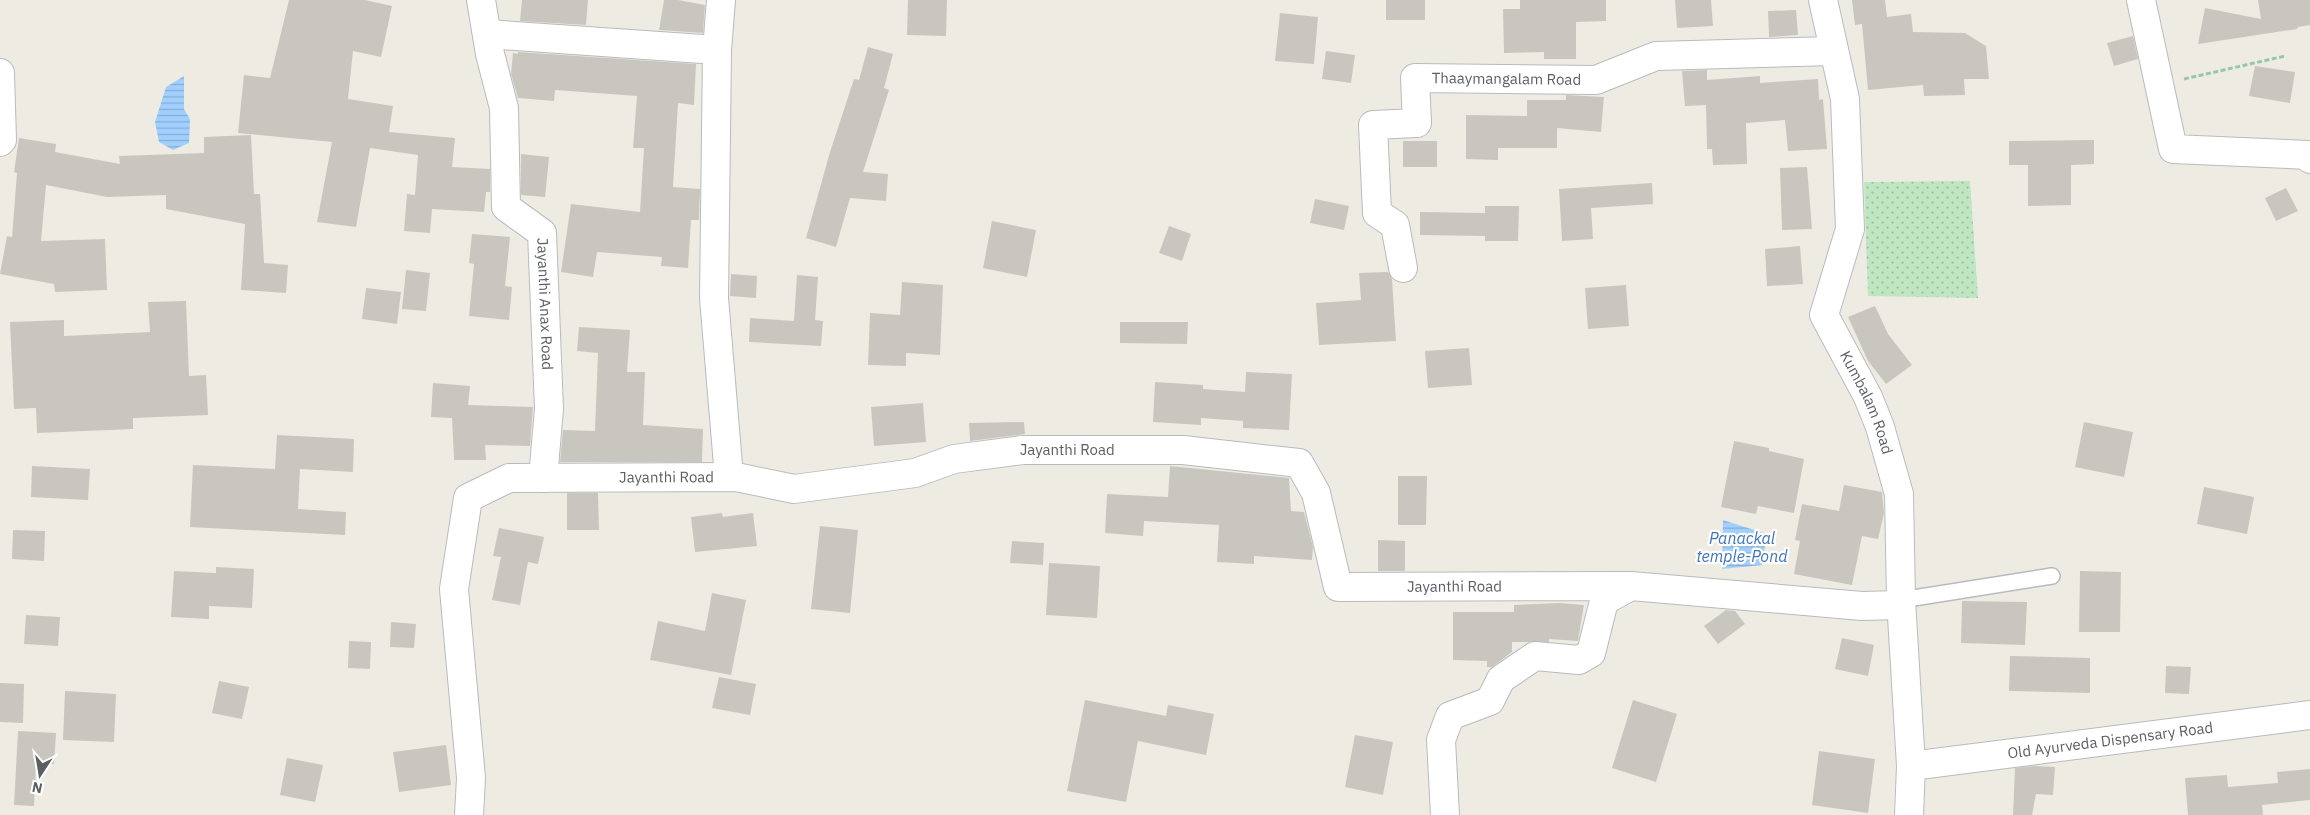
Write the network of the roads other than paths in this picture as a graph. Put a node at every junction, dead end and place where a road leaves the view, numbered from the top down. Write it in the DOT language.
graph roads {
  1 [pos="481,0"];
  2 [pos="721,0"];
  3 [pos="1823,0"];
  4 [pos="2140,0"];
  5 [pos="487,34"];
  6 [pos="717,50"];
  7 [pos="1834,51"];
  8 [pos="0,73"];
  9 [pos="0,142"];
  10 [pos="2310,157"];
  11 [pos="1402,268"];
  12 [pos="729,477"];
  13 [pos="543,478"];
  14 [pos="2052,576"];
  15 [pos="1630,586"];
  16 [pos="1901,602"];
  17 [pos="2310,715"];
  18 [pos="1911,766"];
  19 [pos="469,815"];
  20 [pos="1445,815"];
  21 [pos="1909,815"];
  1 -- 5 [label="street, Jayanthi Anax Road"];
  2 -- 6 [label="street"];
  3 -- 7 [label="street, Kumbalam Road"];
  4 -- 10 [label="street"];
  5 -- 6 [label="street"];
  5 -- 13 [label="street, Jayanthi Anax Road"];
  6 -- 12 [label="street"];
  7 -- 11 [label="street, Thaaymangalam Road"];
  7 -- 16 [label="street, Kumbalam Road"];
  8 -- 9 [label="street"];
  12 -- 13 [label="street, Jayanthi Road"];
  12 -- 15 [label="street, Jayanthi Road"];
  13 -- 19 [label="street, Jayanthi Road"];
  14 -- 16 [label="lane"];
  15 -- 16 [label="street, Jayanthi Road"];
  15 -- 20 [label="street"];
  16 -- 18 [label="street, Kumbalam Road"];
  17 -- 18 [label="street, Old Ayurveda Dispensary Road"];
  18 -- 21 [label="street, Kumbalam Road"];
}
